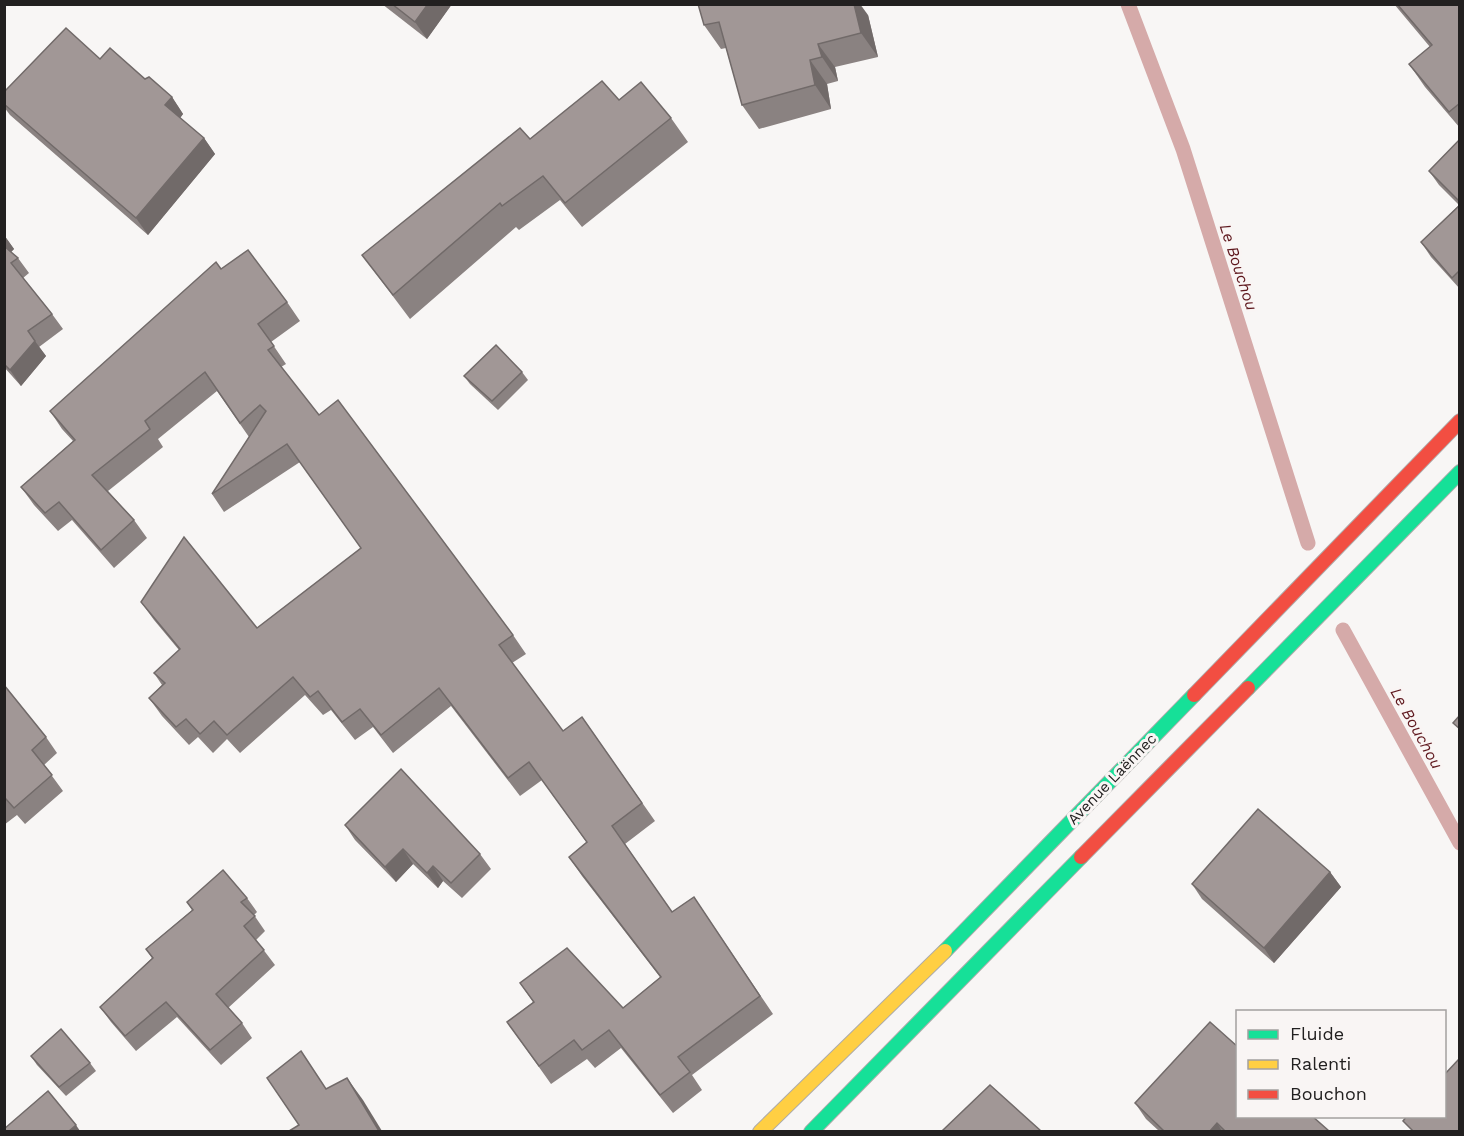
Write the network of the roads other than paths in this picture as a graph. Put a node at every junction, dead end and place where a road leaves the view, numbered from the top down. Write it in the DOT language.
graph roads {
  1 [pos="1460,421"];
  2 [pos="1460,472"];
  3 [pos="1386,522"];
  4 [pos="1290,620"];
  5 [pos="1118,797"];
  6 [pos="760,1131"];
  7 [pos="811,1131"];
  1 -- 3 [label="main road, Avenue Laënnec"];
  2 -- 3 [label="main road, Avenue Laënnec"];
  3 -- 4 [label="main road, Avenue Laënnec"];
  3 -- 4 [label="main road, Avenue Laënnec"];
  4 -- 5 [label="main road, Avenue Laënnec"];
  4 -- 5 [label="main road, Avenue Laënnec"];
  5 -- 6 [label="main road, Avenue Laënnec"];
  5 -- 7 [label="main road, Avenue Laënnec"];
}
